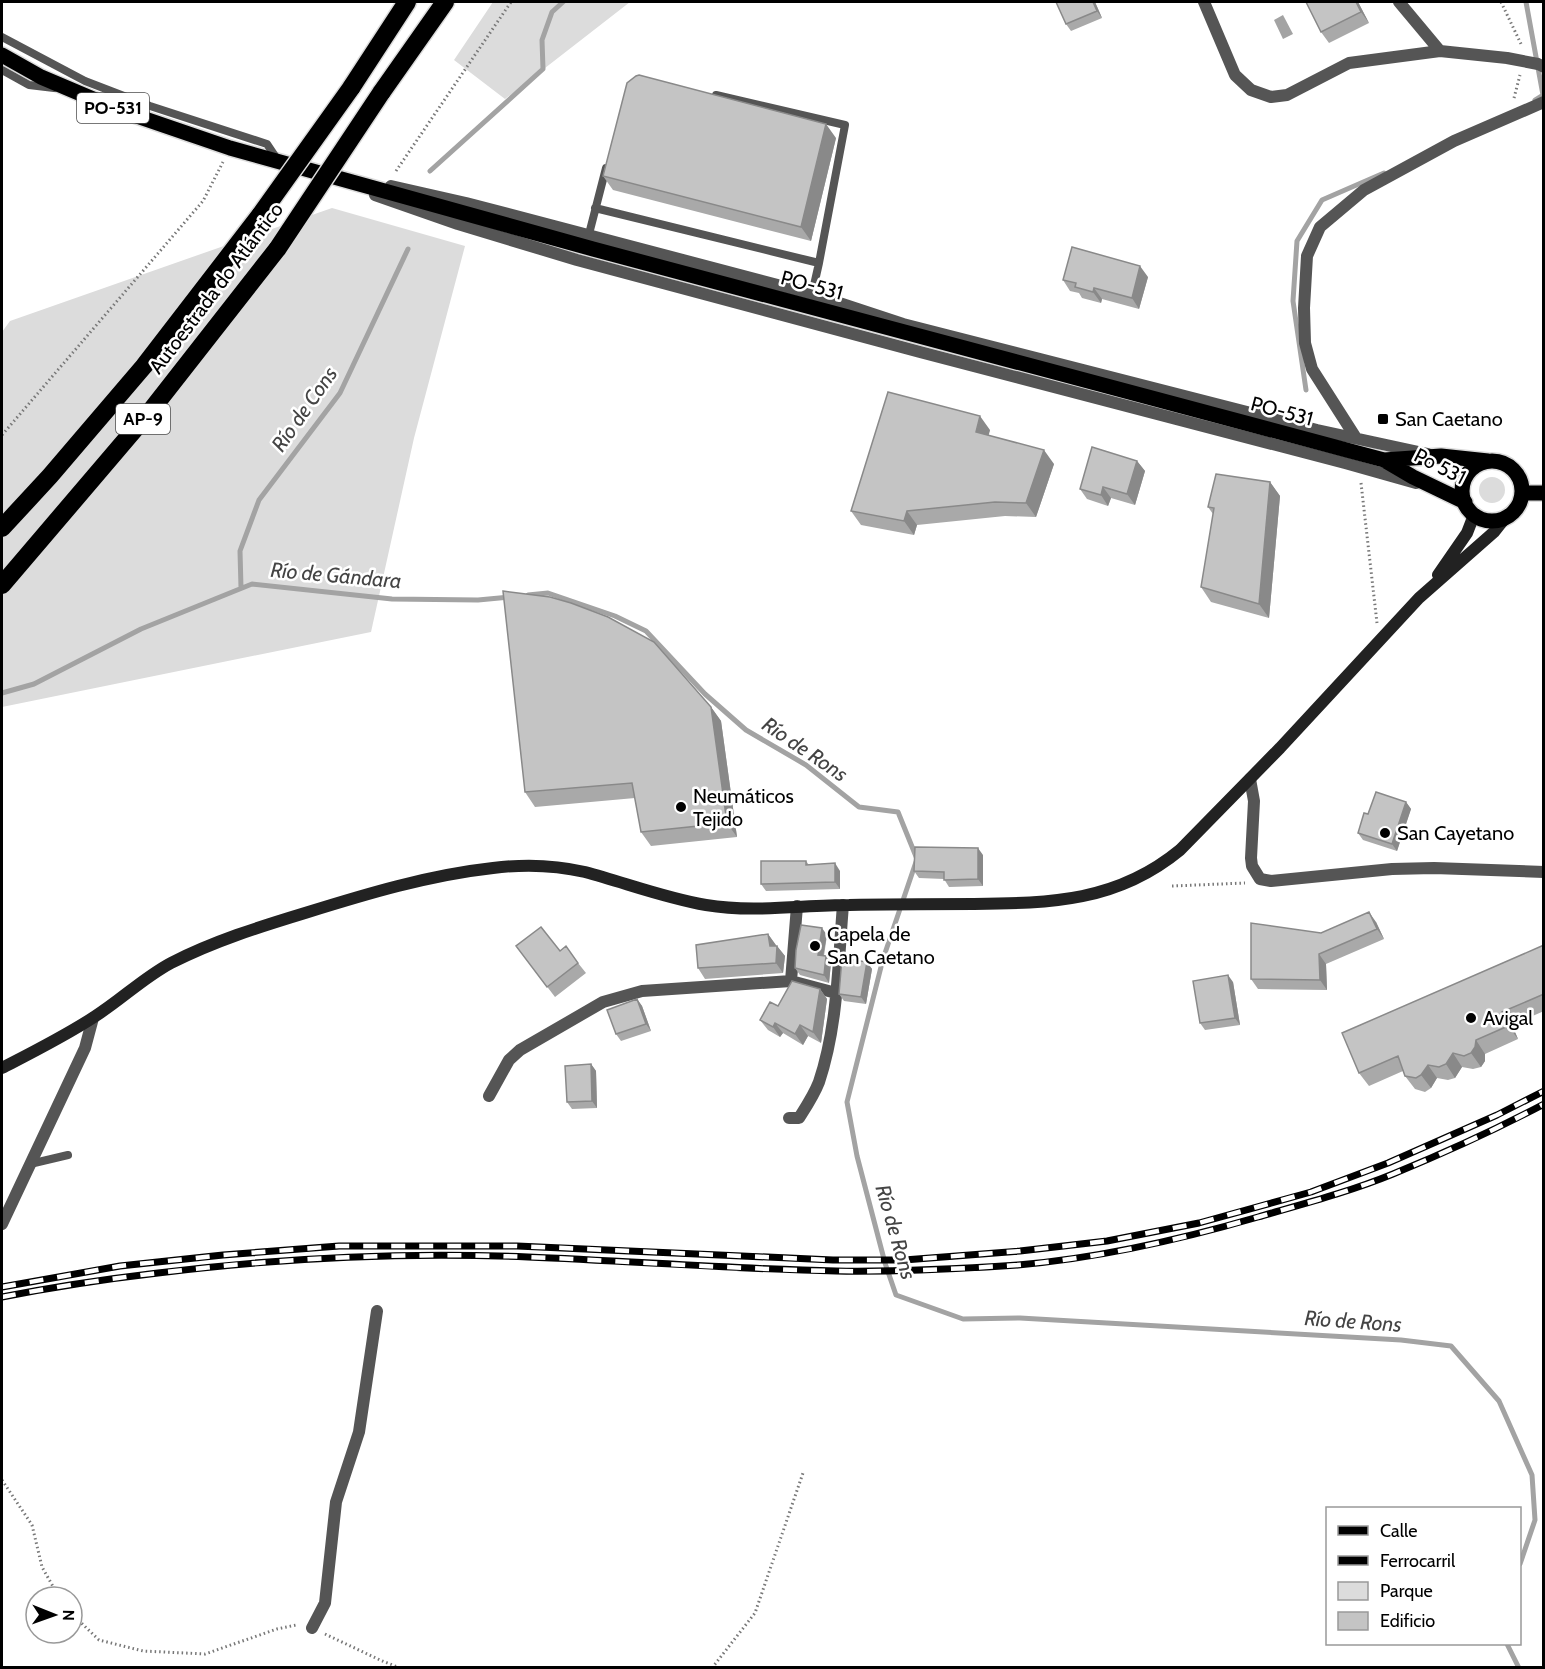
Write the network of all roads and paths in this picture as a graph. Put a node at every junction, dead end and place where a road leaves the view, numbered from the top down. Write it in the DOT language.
graph roads {
  1 [pos="407,2"];
  2 [pos="445,2"];
  3 [pos="511,2"];
  4 [pos="1204,2"];
  5 [pos="1399,2"];
  6 [pos="2,36"];
  7 [pos="1440,51"];
  8 [pos="2,55"];
  9 [pos="1544,67"];
  10 [pos="2,70"];
  11 [pos="70,89"];
  12 [pos="712,95"];
  13 [pos="1544,102"];
  14 [pos="230,148"];
  15 [pos="279,162"];
  16 [pos="608,163"];
  17 [pos="357,184"];
  18 [pos="387,185"];
  19 [pos="595,208"];
  20 [pos="589,234"];
  21 [pos="819,263"];
  22 [pos="812,294"];
  23 [pos="2,435"];
  24 [pos="1356,438"];
  25 [pos="1441,456"];
  26 [pos="1384,460"];
  27 [pos="1488,461"];
  28 [pos="1360,467"];
  29 [pos="1438,489"];
  30 [pos="1522,493"];
  31 [pos="1544,493"];
  32 [pos="1469,508"];
  33 [pos="1505,518"];
  34 [pos="2,528"];
  35 [pos="2,585"];
  36 [pos="1427,591"];
  37 [pos="1378,641"];
  38 [pos="1250,779"];
  39 [pos="1544,872"];
  40 [pos="1270,881"];
  41 [pos="1172,886"];
  42 [pos="843,905"];
  43 [pos="797,906"];
  44 [pos="791,981"];
  45 [pos="836,993"];
  46 [pos="93,1018"];
  47 [pos="2,1068"];
  48 [pos="489,1096"];
  49 [pos="789,1118"];
  50 [pos="68,1155"];
  51 [pos="30,1164"];
  52 [pos="2,1224"];
  53 [pos="377,1311"];
  54 [pos="803,1473"];
  55 [pos="2,1480"];
  56 [pos="51,1585"];
  57 [pos="84,1626"];
  58 [pos="312,1628"];
  59 [pos="400,1668"];
  60 [pos="712,1668"];
  1 -- 34 [label="highway, Autoestrada do Atlántico / AP-9, bridge"];
  2 -- 35 [label="highway, Autoestrada do Atlántico / AP-9, bridge"];
  3 -- 18 [label="path"];
  4 -- 7 [label="street"];
  5 -- 7 [label="street"];
  6 -- 15 [label="lane"];
  7 -- 9 [label="street"];
  8 -- 11 [label="main road, PO-531"];
  10 -- 11 [label="lane"];
  11 -- 14 [label="main road, PO-531"];
  12 -- 21 [label="lane"];
  13 -- 24 [label="street"];
  14 -- 15 [label="main road, PO-531"];
  14 -- 23 [label="path"];
  15 -- 17 [label="main road, PO-531"];
  16 -- 19 [label="lane"];
  17 -- 18 [label="street"];
  17 -- 26 [label="main road, PO-531"];
  17 -- 28 [label="street, PO-531"];
  18 -- 20 [label="street, PO-531"];
  19 -- 20 [label="lane"];
  19 -- 21 [label="lane"];
  20 -- 22 [label="street, PO-531"];
  21 -- 22 [label="lane"];
  22 -- 24 [label="street, PO-531"];
  24 -- 25 [label="street, PO-531"];
  25 -- 26 [label="main road, Po 531"];
  25 -- 27 [label="main road, PO-531"];
  26 -- 29 [label="main road, Po 531"];
  27 -- 30 [label="main road"];
  27 -- 32 [label="main road"];
  28 -- 29 [label="street, PO-531"];
  28 -- 37 [label="path"];
  29 -- 32 [label="main road, Po 531"];
  30 -- 31 [label="main road"];
  30 -- 33 [label="main road"];
  32 -- 33 [label="main road"];
  32 -- 36 [label="main road"];
  33 -- 36 [label="main road"];
  36 -- 37 [label="main road"];
  37 -- 38 [label="main road"];
  38 -- 40 [label="street"];
  38 -- 42 [label="main road"];
  39 -- 40 [label="street"];
  40 -- 41 [label="path"];
  42 -- 43 [label="main road"];
  42 -- 45 [label="street"];
  43 -- 44 [label="street"];
  43 -- 46 [label="main road"];
  44 -- 45 [label="street"];
  44 -- 48 [label="street"];
  45 -- 49 [label="street"];
  46 -- 47 [label="main road"];
  46 -- 51 [label="street"];
  50 -- 51 [label="lane"];
  51 -- 52 [label="street"];
  53 -- 58 [label="street"];
  54 -- 60 [label="path"];
  55 -- 56 [label="path"];
  57 -- 58 [label="path"];
  58 -- 59 [label="path"];
}
